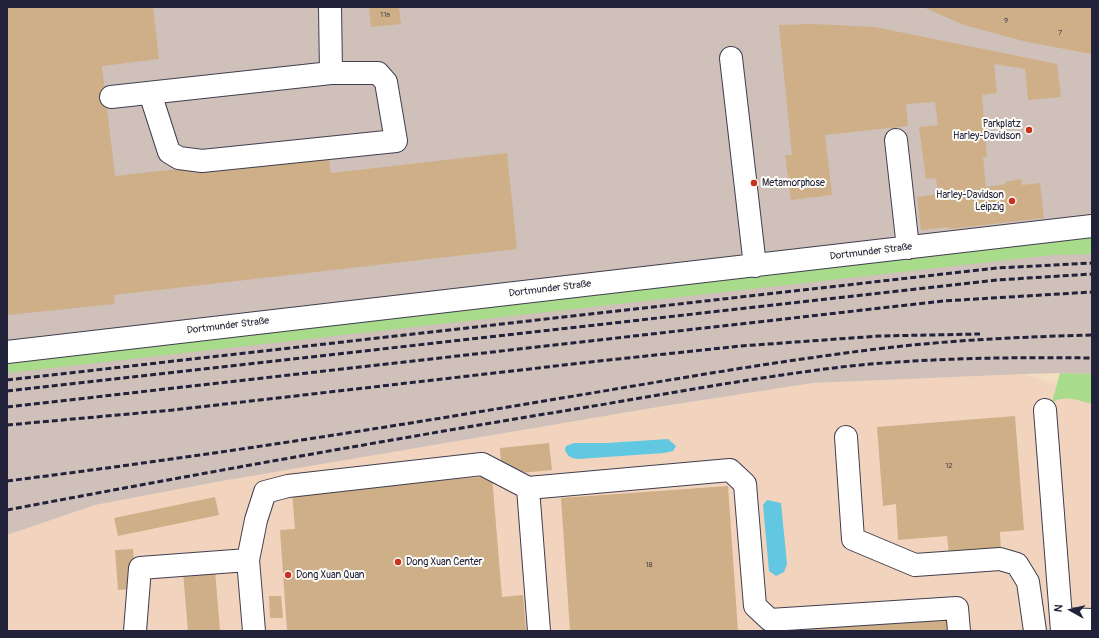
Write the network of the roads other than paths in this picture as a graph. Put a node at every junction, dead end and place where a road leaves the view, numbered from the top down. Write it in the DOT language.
graph roads {
  1 [pos="330,7"];
  2 [pos="731,58"];
  3 [pos="331,73"];
  4 [pos="150,93"];
  5 [pos="111,97"];
  6 [pos="896,140"];
  7 [pos="1092,226"];
  8 [pos="908,248"];
  9 [pos="755,266"];
  10 [pos="7,352"];
  11 [pos="1045,418"];
  12 [pos="846,437"];
  13 [pos="528,488"];
  14 [pos="248,560"];
  15 [pos="1092,620"];
  16 [pos="1061,625"];
  17 [pos="135,631"];
  18 [pos="254,631"];
  19 [pos="539,631"];
  20 [pos="959,631"];
  21 [pos="1035,631"];
  1 -- 3 [label="street"];
  2 -- 9 [label="street"];
  3 -- 4 [label="street"];
  3 -- 4 [label="street"];
  4 -- 5 [label="street"];
  6 -- 8 [label="street"];
  7 -- 8 [label="street, Dortmunder Straße"];
  8 -- 9 [label="street, Dortmunder Straße"];
  9 -- 10 [label="street, Dortmunder Straße"];
  11 -- 16 [label="street"];
  12 -- 21 [label="street"];
  13 -- 14 [label="street"];
  13 -- 19 [label="street"];
  13 -- 20 [label="street"];
  14 -- 17 [label="street"];
  14 -- 18 [label="street"];
  15 -- 16 [label="street"];
}
